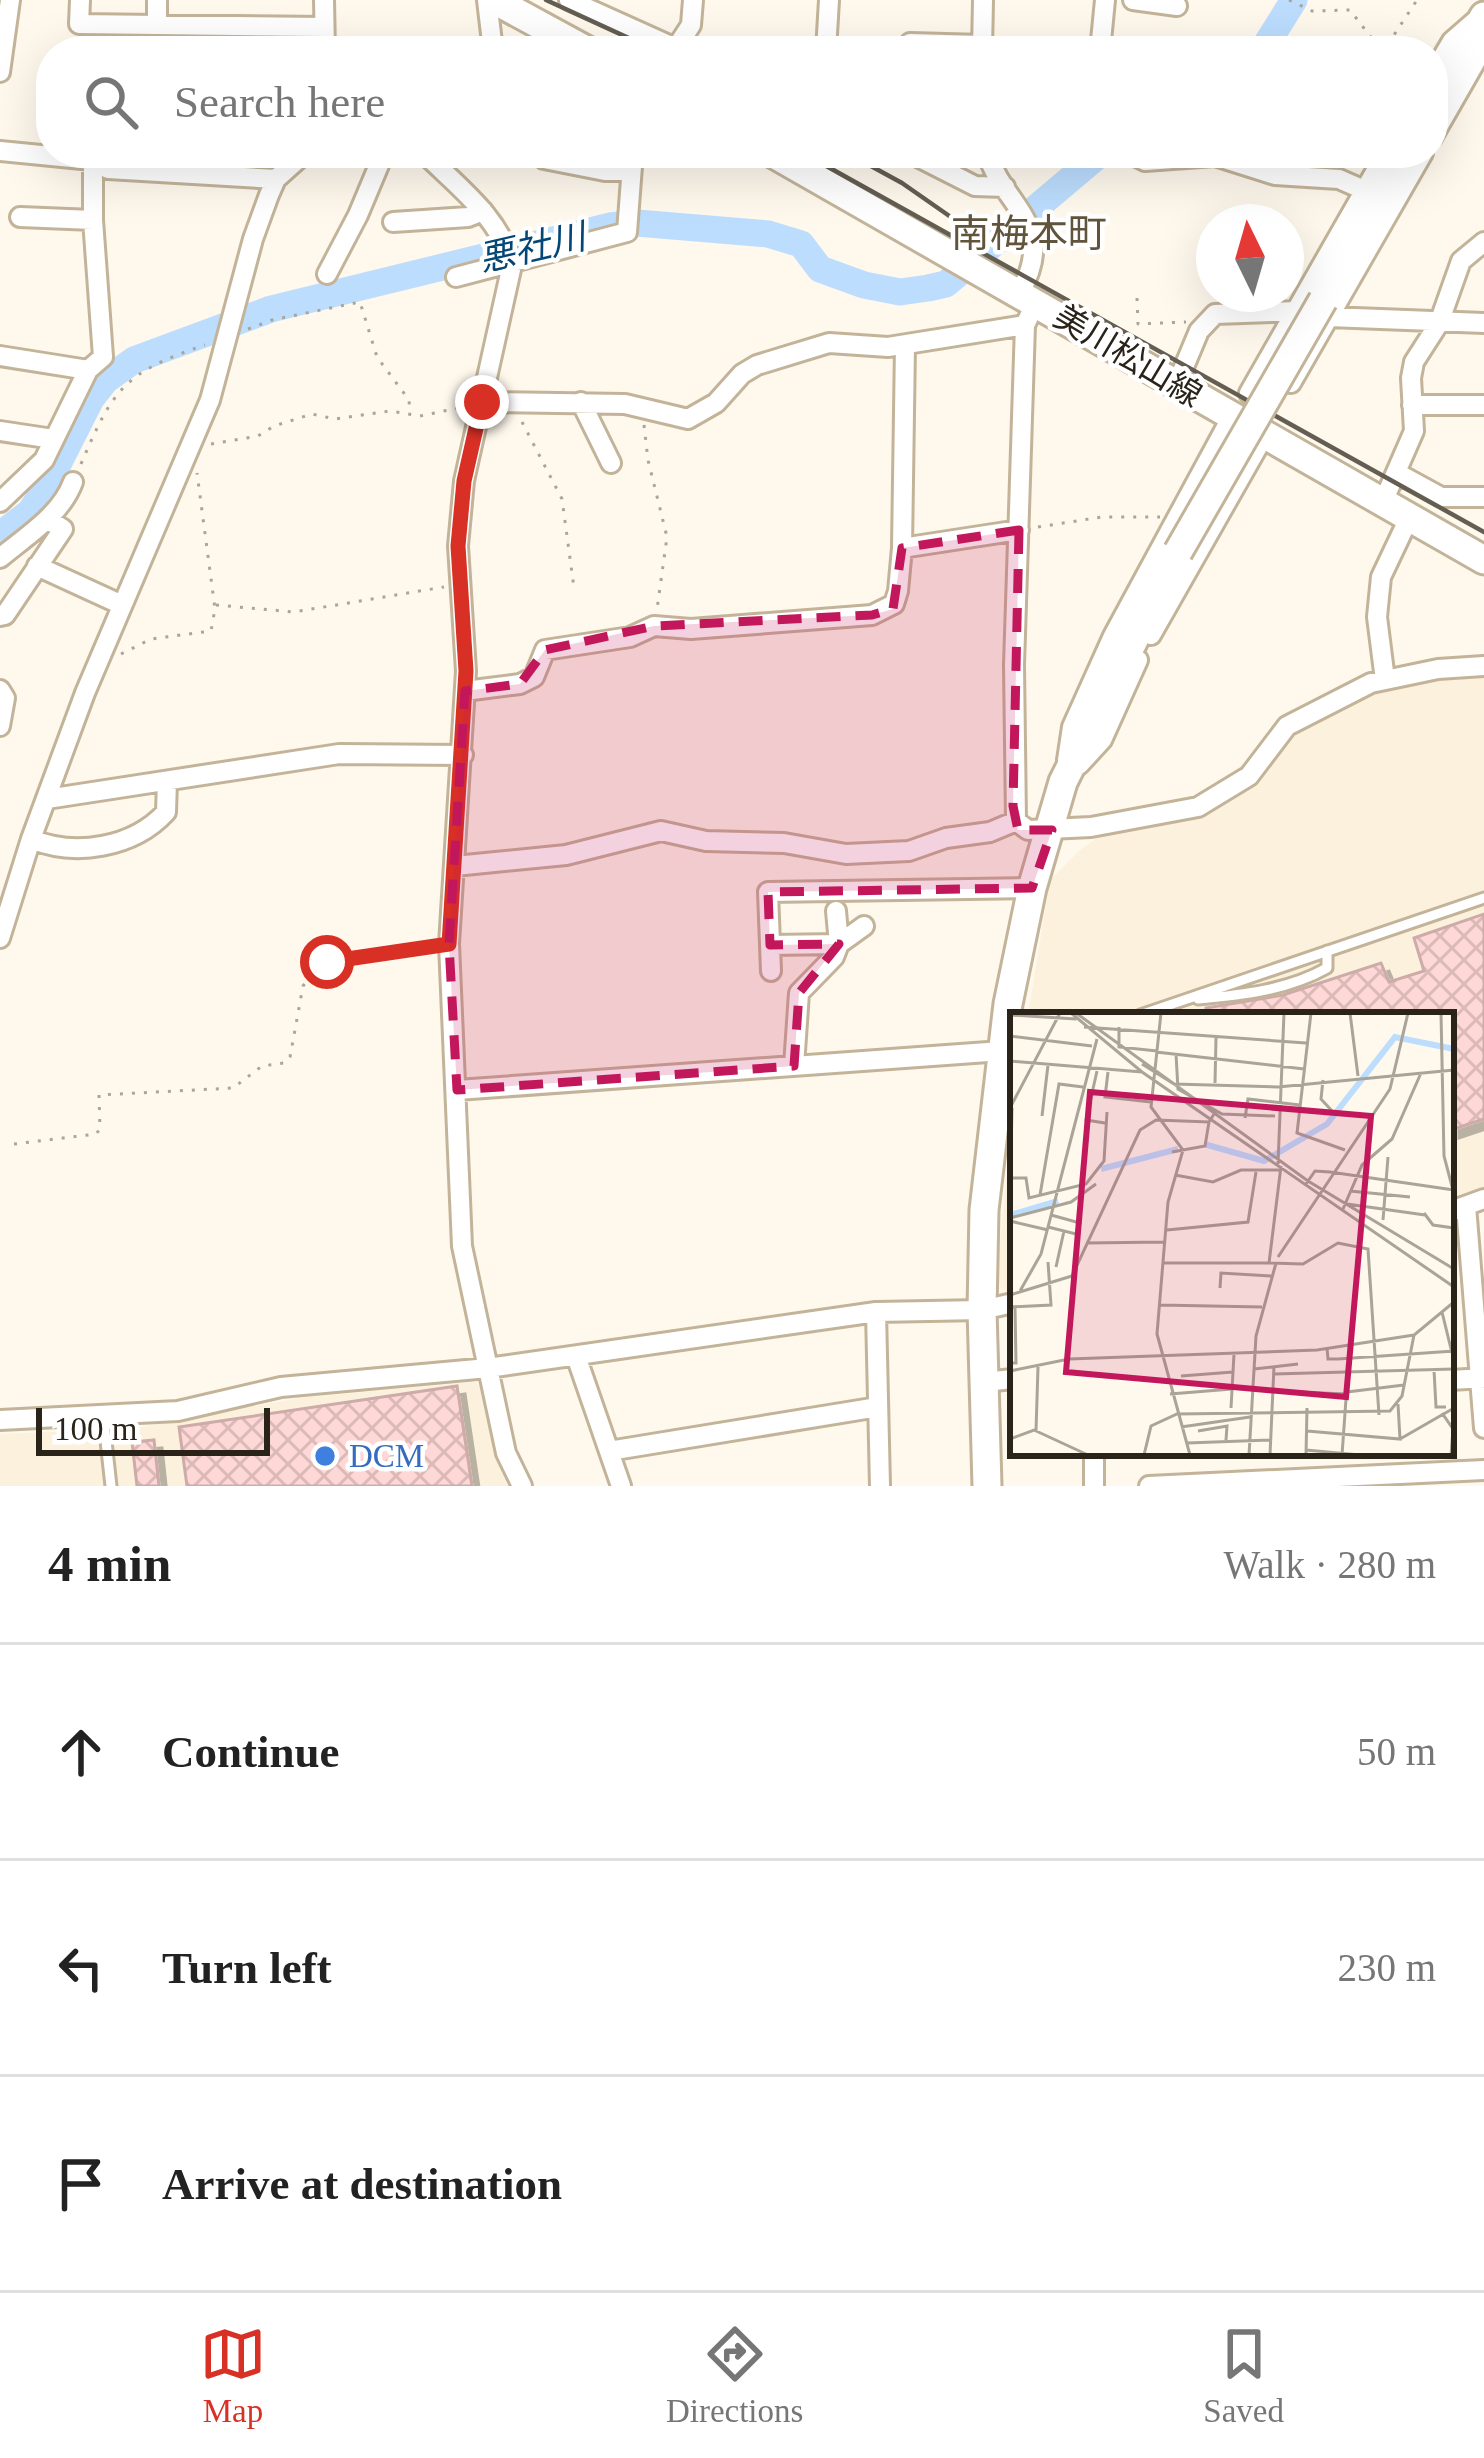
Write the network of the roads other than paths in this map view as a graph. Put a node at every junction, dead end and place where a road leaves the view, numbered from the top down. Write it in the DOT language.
graph roads {
  1 [pos="10,0"];
  2 [pos="80,0"];
  3 [pos="157,0"];
  4 [pos="324,0"];
  5 [pos="491,0"];
  6 [pos="693,0"];
  7 [pos="829,0"];
  8 [pos="982,0"];
  9 [pos="1106,0"];
  10 [pos="1133,0"];
  11 [pos="575,1"];
  12 [pos="1177,6"];
  13 [pos="1484,15"];
  14 [pos="157,25"];
  15 [pos="324,28"];
  16 [pos="1484,30"];
  17 [pos="324,36"];
  18 [pos="492,36"];
  19 [pos="559,36"];
  20 [pos="647,36"];
  21 [pos="683,36"];
  22 [pos="827,36"];
  23 [pos="982,36"];
  24 [pos="1102,36"];
  25 [pos="1448,48"];
  26 [pos="0,72"];
  27 [pos="1448,79"];
  28 [pos="1448,110"];
  29 [pos="0,151"];
  30 [pos="36,155"];
  31 [pos="97,168"];
  32 [pos="167,168"];
  33 [pos="288,168"];
  34 [pos="377,168"];
  35 [pos="439,168"];
  36 [pos="632,168"];
  37 [pos="797,168"];
  38 [pos="940,168"];
  39 [pos="995,168"];
  40 [pos="1253,168"];
  41 [pos="1377,168"];
  42 [pos="1398,168"];
  43 [pos="1414,168"];
  44 [pos="276,179"];
  45 [pos="1005,187"];
  46 [pos="1364,190"];
  47 [pos="483,212"];
  48 [pos="20,217"];
  49 [pos="93,220"];
  50 [pos="393,222"];
  51 [pos="1484,242"];
  52 [pos="509,255"];
  53 [pos="327,274"];
  54 [pos="456,278"];
  55 [pos="1304,295"];
  56 [pos="1027,306"];
  57 [pos="1326,309"];
  58 [pos="1304,310"];
  59 [pos="1269,312"];
  60 [pos="1294,312"];
  61 [pos="1438,323"];
  62 [pos="1484,323"];
  63 [pos="905,345"];
  64 [pos="1270,355"];
  65 [pos="0,356"];
  66 [pos="88,370"];
  67 [pos="1298,370"];
  68 [pos="1176,386"];
  69 [pos="1249,392"];
  70 [pos="482,402"];
  71 [pos="581,403"];
  72 [pos="1412,405"];
  73 [pos="1484,405"];
  74 [pos="1277,406"];
  75 [pos="1232,418"];
  76 [pos="0,431"];
  77 [pos="1264,436"];
  78 [pos="53,439"];
  79 [pos="611,463"];
  80 [pos="1397,473"];
  81 [pos="73,482"];
  82 [pos="1484,496"];
  83 [pos="0,501"];
  84 [pos="1383,502"];
  85 [pos="1409,518"];
  86 [pos="47,519"];
  87 [pos="1018,530"];
  88 [pos="902,548"];
  89 [pos="0,558"];
  90 [pos="1484,560"];
  91 [pos="37,566"];
  92 [pos="122,604"];
  93 [pos="0,616"];
  94 [pos="1484,666"];
  95 [pos="1385,680"];
  96 [pos="0,690"];
  97 [pos="465,691"];
  98 [pos="0,726"];
  99 [pos="463,755"];
  100 [pos="167,781"];
  101 [pos="1063,782"];
  102 [pos="47,799"];
  103 [pos="1016,821"];
  104 [pos="1052,830"];
  105 [pos="31,838"];
  106 [pos="455,866"];
  107 [pos="1032,888"];
  108 [pos="1484,898"];
  109 [pos="836,911"];
  110 [pos="864,926"];
  111 [pos="0,938"];
  112 [pos="838,944"];
  113 [pos="770,945"];
  114 [pos="1327,951"];
  115 [pos="771,970"];
  116 [pos="1183,1000"];
  117 [pos="1014,1012"];
  118 [pos="1148,1012"];
  119 [pos="1008,1051"];
  120 [pos="794,1066"];
  121 [pos="458,1090"];
  122 [pos="1467,1205"];
  123 [pos="1480,1288"];
  124 [pos="1010,1304"];
  125 [pos="982,1310"];
  126 [pos="876,1312"];
  127 [pos="576,1356"];
  128 [pos="488,1368"];
  129 [pos="1483,1378"];
  130 [pos="1010,1379"];
  131 [pos="984,1382"];
  132 [pos="878,1407"];
  133 [pos="103,1414"];
  134 [pos="0,1420"];
  135 [pos="1484,1428"];
  136 [pos="609,1450"];
  137 [pos="1484,1470"];
  138 [pos="111,1486"];
  139 [pos="522,1486"];
  140 [pos="621,1486"];
  141 [pos="880,1486"];
  142 [pos="987,1486"];
  143 [pos="1150,1486"];
  1 -- 26 [label="street"];
  2 -- 14 [label="street"];
  3 -- 14 [label="street"];
  4 -- 15 [label="street"];
  5 -- 18 [label="street"];
  5 -- 19 [label="street"];
  6 -- 21 [label="street"];
  7 -- 22 [label="street"];
  8 -- 23 [label="street"];
  9 -- 24 [label="street"];
  10 -- 12 [label="street"];
  11 -- 20 [label="street"];
  13 -- 25 [label="street"];
  13 -- 27 [label="street"];
  14 -- 15 [label="street"];
  15 -- 17 [label="street"];
  16 -- 28 [label="street"];
  29 -- 30 [label="street"];
  31 -- 49 [label="street"];
  32 -- 44 [label="street"];
  33 -- 44 [label="street"];
  34 -- 53 [label="street"];
  35 -- 47 [label="street"];
  36 -- 52 [label="street"];
  37 -- 56 [label="street, 美川松山線"];
  38 -- 45 [label="street"];
  39 -- 45 [label="street"];
  40 -- 46 [label="street"];
  41 -- 46 [label="street"];
  42 -- 57 [label="street"];
  43 -- 57 [label="street"];
  44 -- 92 [label="street"];
  45 -- 56 [label="street"];
  46 -- 55 [label="street"];
  47 -- 50 [label="street"];
  47 -- 52 [label="street"];
  48 -- 49 [label="street"];
  49 -- 66 [label="street"];
  51 -- 61 [label="street"];
  52 -- 54 [label="street"];
  52 -- 70 [label="street"];
  56 -- 63 [label="street"];
  56 -- 68 [label="street, 美川松山線"];
  56 -- 87 [label="street"];
  57 -- 58 [label="street"];
  57 -- 61 [label="street"];
  57 -- 67 [label="street"];
  57 -- 101 [label="street, bridge"];
  59 -- 68 [label="street"];
  60 -- 64 [label="street"];
  61 -- 62 [label="street"];
  61 -- 72 [label="street"];
  63 -- 71 [label="street"];
  63 -- 88 [label="street"];
  64 -- 67 [label="street"];
  64 -- 69 [label="street"];
  65 -- 66 [label="street"];
  66 -- 78 [label="street"];
  67 -- 74 [label="street"];
  68 -- 75 [label="street, 美川松山線"];
  70 -- 71 [label="street"];
  70 -- 97 [label="street"];
  71 -- 79 [label="street"];
  72 -- 73 [label="street"];
  72 -- 80 [label="street"];
  75 -- 77 [label="street, 美川松山線"];
  75 -- 101 [label="street"];
  76 -- 78 [label="street"];
  77 -- 84 [label="street, 美川松山線"];
  77 -- 101 [label="street"];
  78 -- 83 [label="street"];
  80 -- 82 [label="street"];
  80 -- 84 [label="street"];
  81 -- 86 [label="street"];
  84 -- 85 [label="street, 美川松山線"];
  85 -- 90 [label="street, 美川松山線"];
  85 -- 95 [label="street"];
  86 -- 89 [label="street"];
  86 -- 91 [label="street"];
  87 -- 88 [label="street"];
  87 -- 103 [label="street"];
  88 -- 97 [label="street"];
  91 -- 92 [label="street"];
  91 -- 93 [label="street"];
  92 -- 102 [label="street"];
  94 -- 95 [label="street"];
  95 -- 104 [label="street"];
  96 -- 98 [label="street"];
  97 -- 99 [label="street"];
  99 -- 100 [label="street"];
  99 -- 106 [label="street"];
  100 -- 102 [label="street"];
  100 -- 105 [label="street"];
  101 -- 104 [label="street"];
  102 -- 105 [label="street"];
  103 -- 104 [label="street"];
  103 -- 106 [label="street"];
  104 -- 107 [label="street"];
  105 -- 111 [label="street"];
  106 -- 121 [label="street"];
  107 -- 113 [label="street"];
  107 -- 117 [label="street"];
  108 -- 114 [label="lane"];
  109 -- 112 [label="street"];
  110 -- 112 [label="street"];
  112 -- 113 [label="street"];
  112 -- 120 [label="street"];
  113 -- 115 [label="street"];
  114 -- 116 [label="lane"];
  114 -- 116 [label="lane"];
  116 -- 118 [label="lane"];
  119 -- 120 [label="street"];
  119 -- 125 [label="street"];
  120 -- 121 [label="street"];
  121 -- 128 [label="street"];
  122 -- 123 [label="street"];
  123 -- 129 [label="street"];
  124 -- 125 [label="street"];
  125 -- 126 [label="street"];
  125 -- 131 [label="street"];
  126 -- 127 [label="street"];
  126 -- 132 [label="street"];
  127 -- 128 [label="street"];
  127 -- 136 [label="street"];
  128 -- 133 [label="street"];
  128 -- 139 [label="street"];
  129 -- 135 [label="street"];
  130 -- 131 [label="street"];
  131 -- 142 [label="street"];
  132 -- 136 [label="street"];
  132 -- 141 [label="street"];
  133 -- 134 [label="street"];
  133 -- 138 [label="lane"];
  136 -- 140 [label="street"];
  137 -- 143 [label="street"];
}
